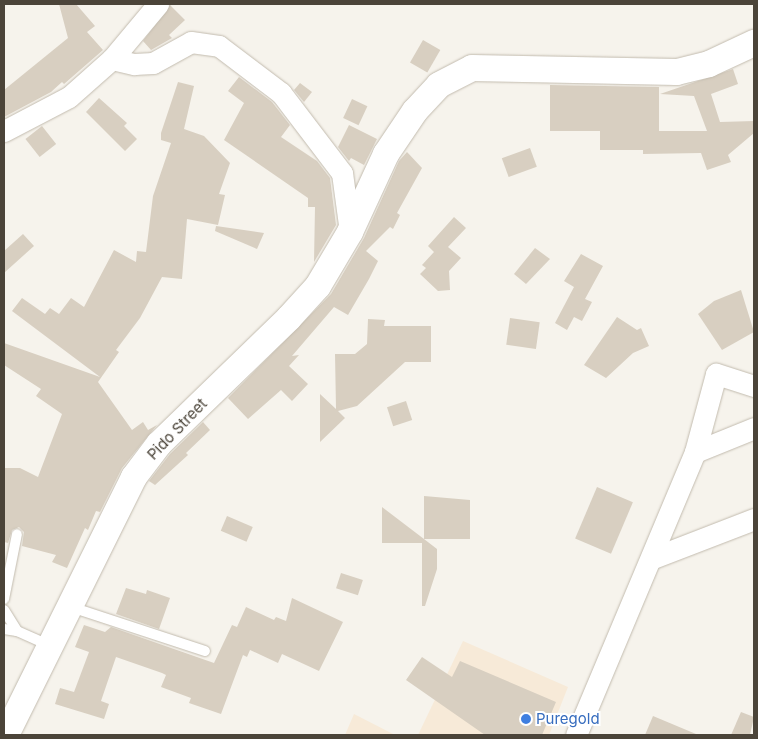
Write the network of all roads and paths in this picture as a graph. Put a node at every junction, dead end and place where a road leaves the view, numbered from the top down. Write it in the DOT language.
graph roads {
  1 [pos="158,4"];
  2 [pos="754,42"];
  3 [pos="112,59"];
  4 [pos="4,131"];
  5 [pos="350,232"];
  6 [pos="754,386"];
  7 [pos="754,428"];
  8 [pos="695,452"];
  9 [pos="754,519"];
  10 [pos="17,534"];
  11 [pos="653,558"];
  12 [pos="4,599"];
  13 [pos="70,607"];
  14 [pos="4,610"];
  15 [pos="4,629"];
  16 [pos="17,631"];
  17 [pos="51,646"];
  18 [pos="205,651"];
  19 [pos="6,735"];
  20 [pos="576,735"];
  1 -- 3 [label="street"];
  2 -- 5 [label="street, Pido Street"];
  3 -- 4 [label="street"];
  3 -- 5 [label="street"];
  5 -- 13 [label="street, Pido Street"];
  6 -- 8 [label="street"];
  7 -- 8 [label="street"];
  8 -- 11 [label="street"];
  9 -- 11 [label="street"];
  10 -- 12 [label="lane"];
  11 -- 20 [label="street"];
  13 -- 17 [label="street, Pido Street"];
  13 -- 18 [label="lane"];
  14 -- 16 [label="lane"];
  15 -- 16 [label="lane"];
  16 -- 17 [label="lane"];
  17 -- 19 [label="street, Pido Street"];
}
